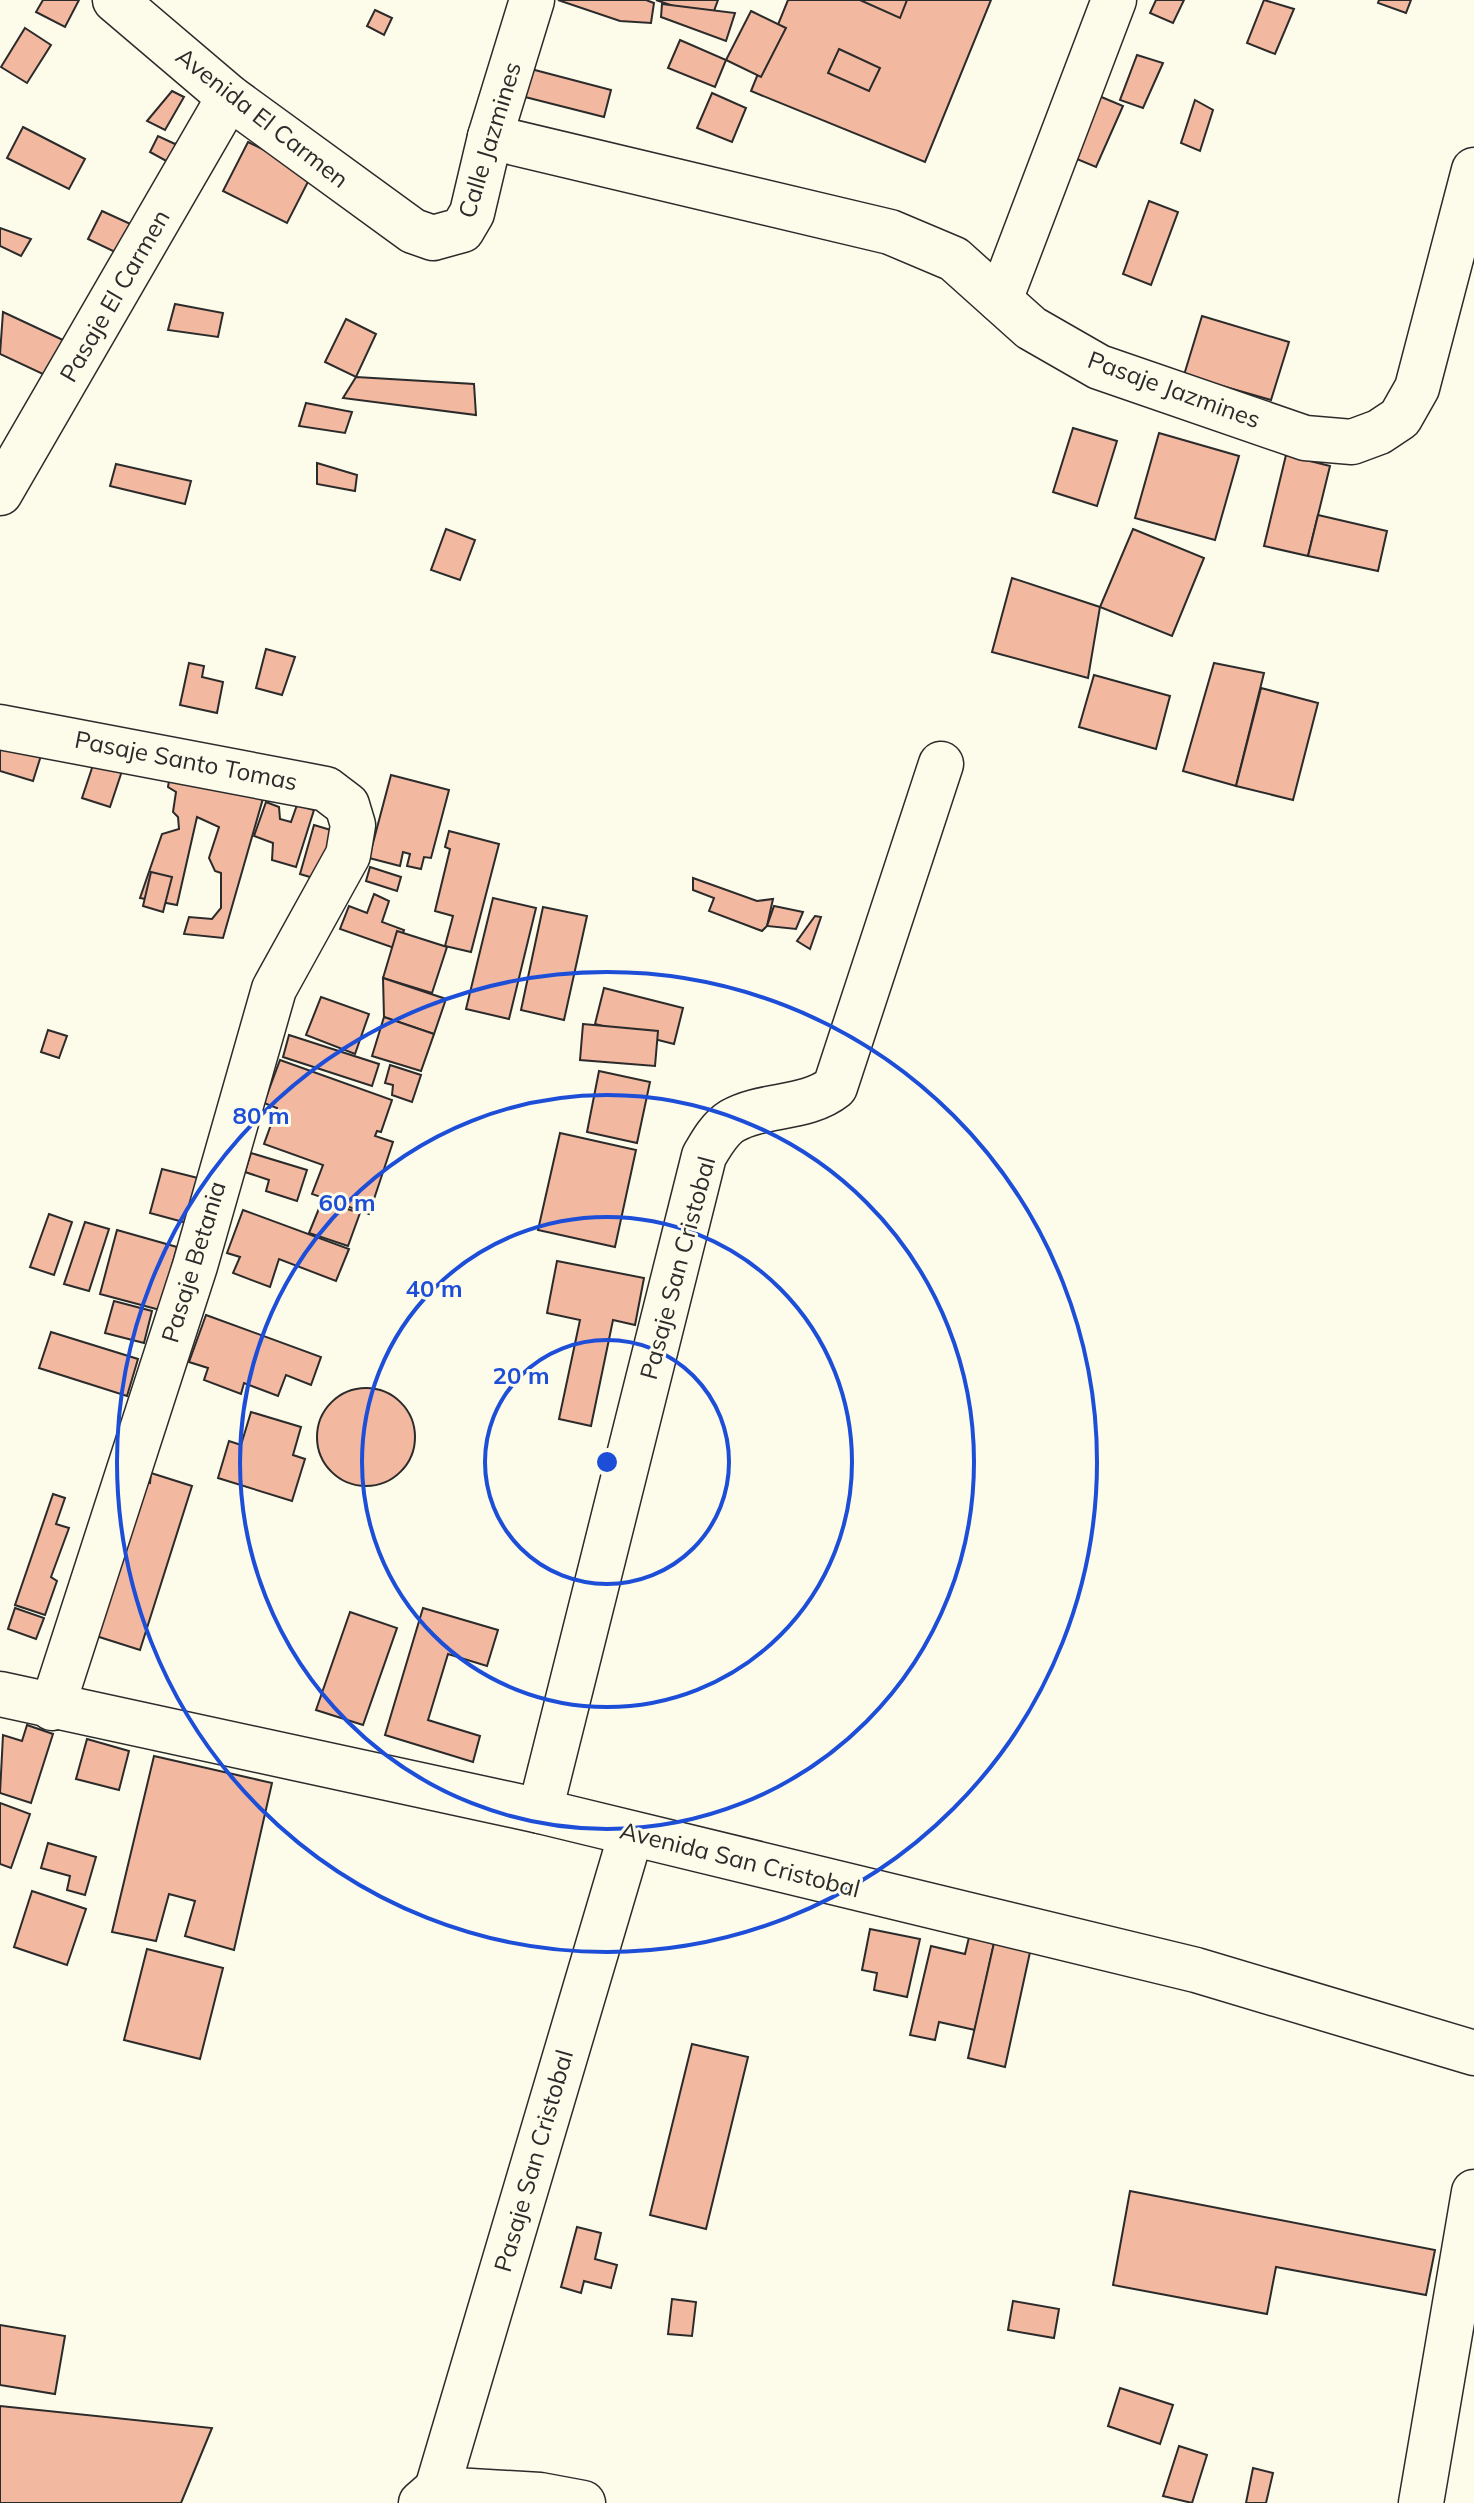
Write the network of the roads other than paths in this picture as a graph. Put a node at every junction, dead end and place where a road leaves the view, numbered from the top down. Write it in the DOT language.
graph roads {
  1 [pos="115,0"];
  2 [pos="532,0"];
  3 [pos="1114,0"];
  4 [pos="229,97"];
  5 [pos="490,137"];
  6 [pos="1474,170"];
  7 [pos="413,231"];
  8 [pos="1000,300"];
  9 [pos="0,493"];
  10 [pos="0,727"];
  11 [pos="941,764"];
  12 [pos="353,825"];
  13 [pos="0,1694"];
  14 [pos="52,1708"];
  15 [pos="540,1811"];
  16 [pos="631,1834"];
  17 [pos="1474,2053"];
  18 [pos="1474,2192"];
  19 [pos="429,2496"];
  20 [pos="583,2503"];
  21 [pos="1421,2503"];
  1 -- 4 [label="street, Avenida El Carmen"];
  2 -- 5 [label="street, Calle Jazmines"];
  3 -- 8 [label="street"];
  4 -- 7 [label="street, Avenida El Carmen"];
  4 -- 9 [label="street, Pasaje El Carmen"];
  5 -- 7 [label="street, Calle Jazmines"];
  5 -- 8 [label="street, Pasaje Jazmines"];
  6 -- 8 [label="street, Pasaje Jazmines"];
  10 -- 12 [label="street, Pasaje Santo Tomas"];
  11 -- 15 [label="street, Pasaje San Cristobal"];
  12 -- 14 [label="street, Pasaje Betania"];
  13 -- 14 [label="street, Avenida San Cristobal"];
  14 -- 15 [label="street, Avenida San Cristobal"];
  15 -- 16 [label="street, Avenida San Cristobal"];
  16 -- 17 [label="street, Avenida San Cristobal"];
  16 -- 19 [label="street, Pasaje San Cristobal"];
  18 -- 21 [label="street"];
  19 -- 20 [label="street"];
}
